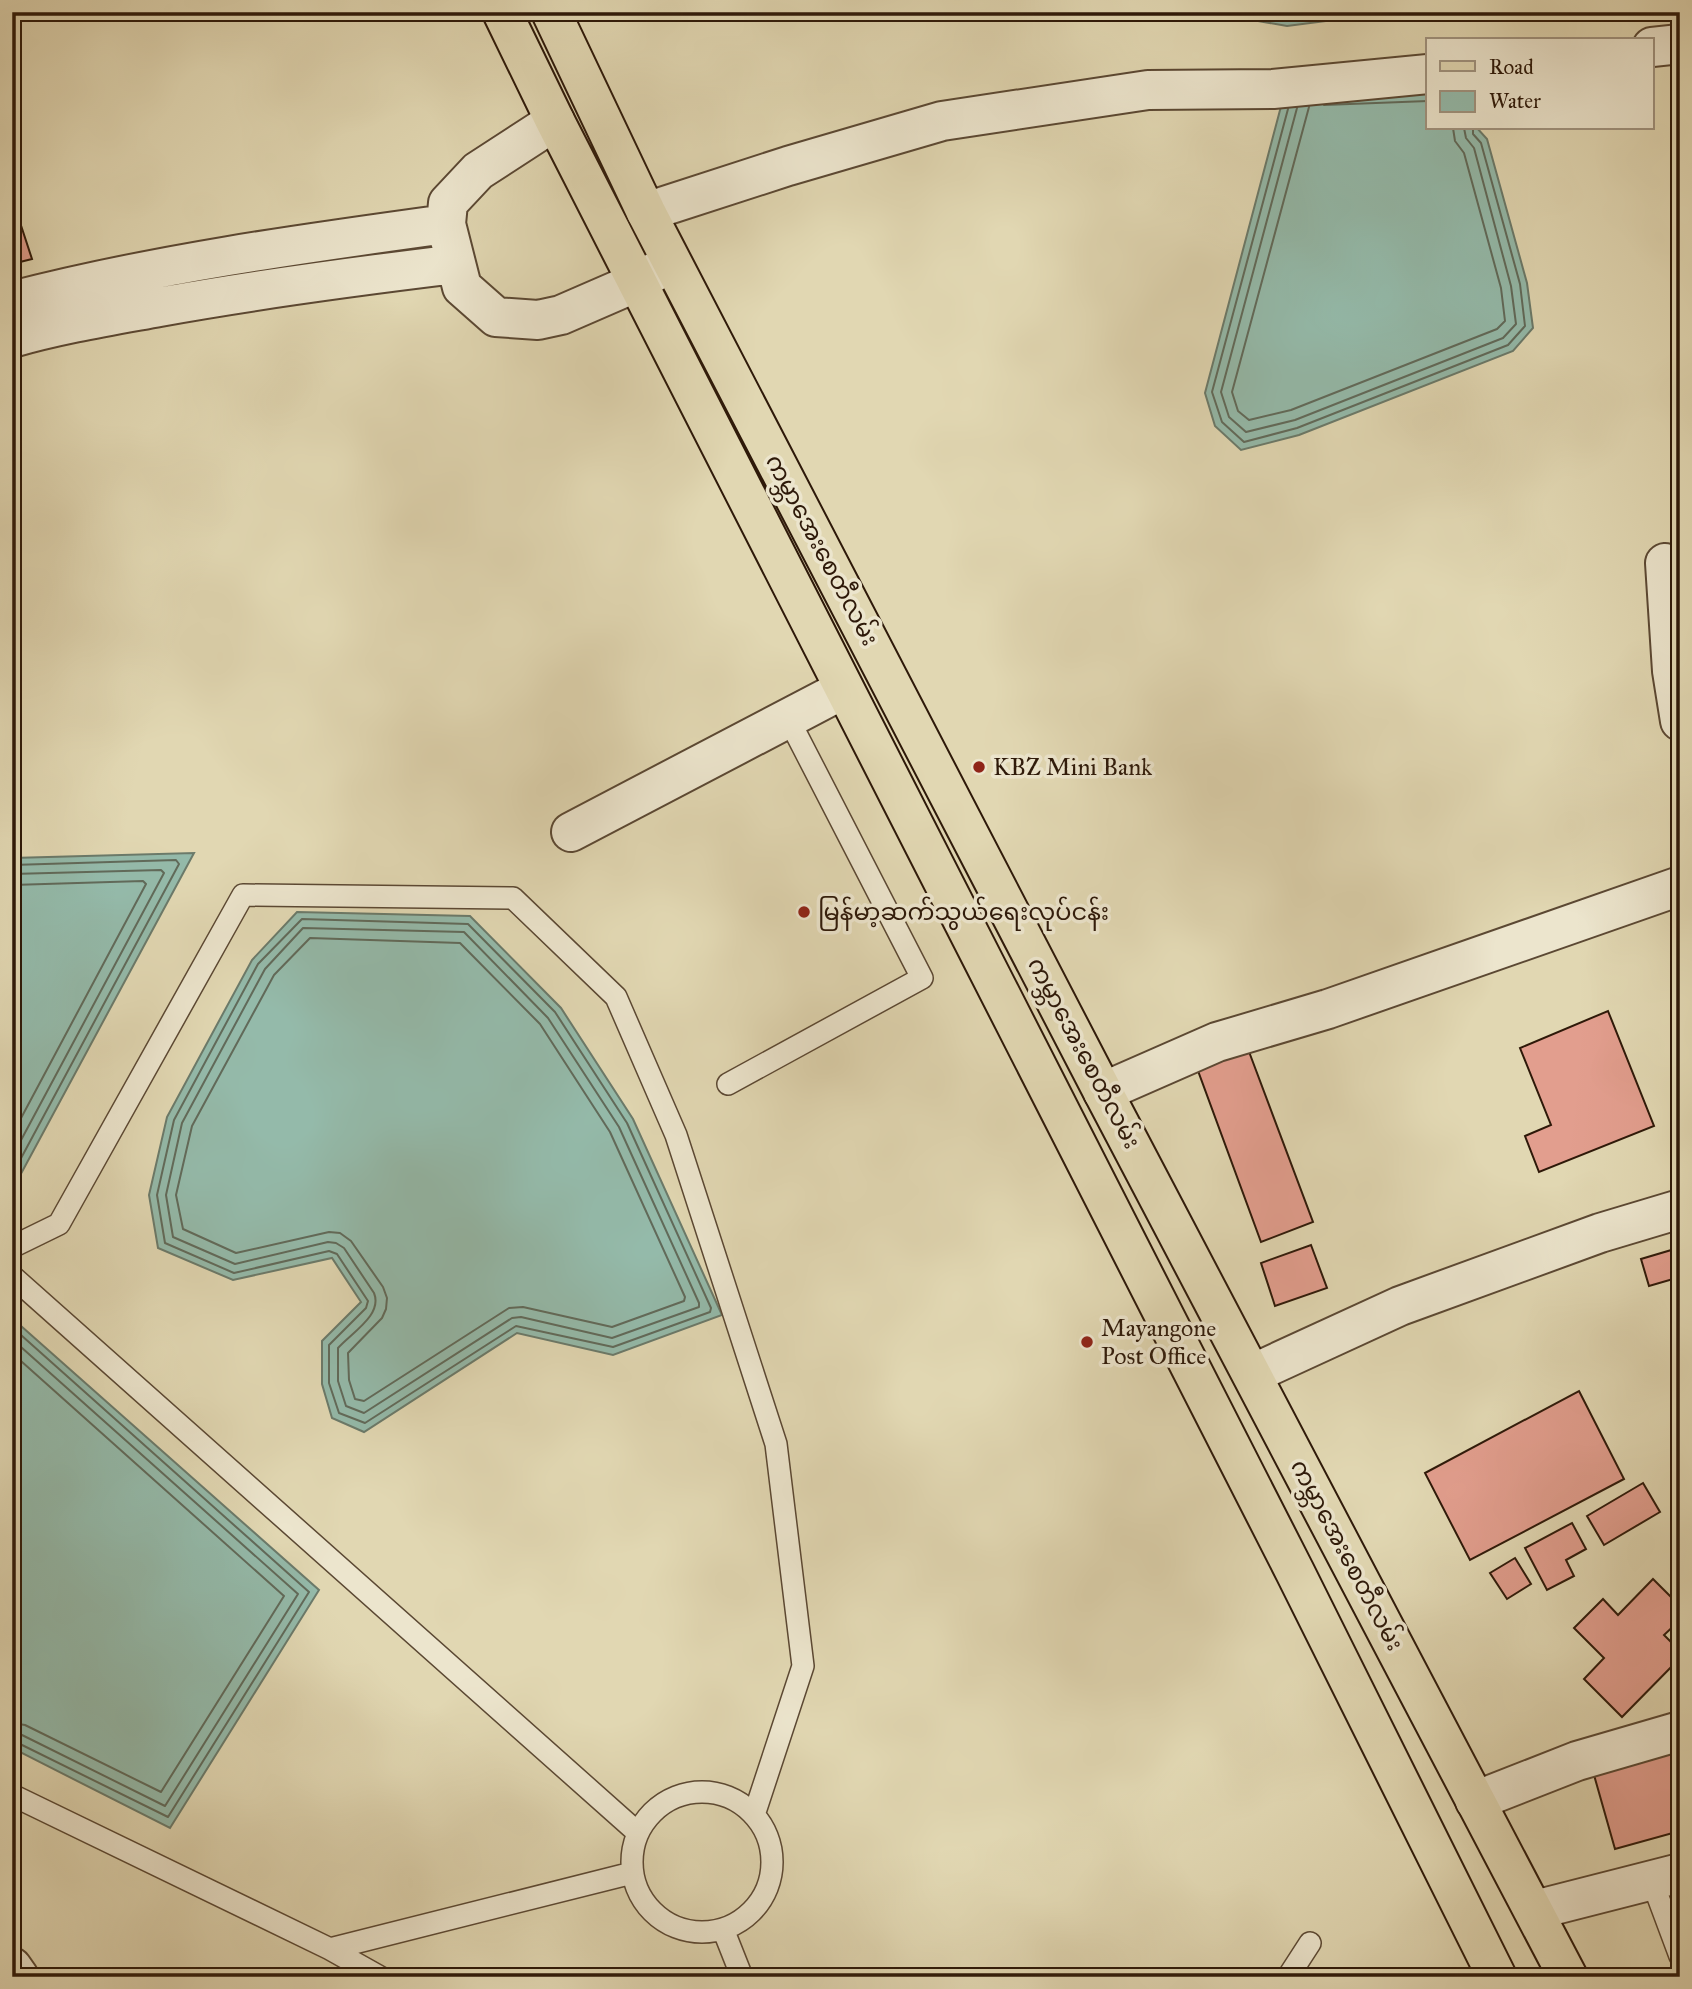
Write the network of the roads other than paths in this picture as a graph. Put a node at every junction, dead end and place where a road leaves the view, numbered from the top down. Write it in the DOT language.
graph roads {
  1 [pos="502,12"];
  2 [pos="551,12"];
  3 [pos="1680,44"];
  4 [pos="1654,47"];
  5 [pos="1426,74"];
  6 [pos="555,121"];
  7 [pos="646,212"];
  8 [pos="446,224"];
  9 [pos="672,262"];
  10 [pos="456,264"];
  11 [pos="637,282"];
  12 [pos="12,301"];
  13 [pos="12,338"];
  14 [pos="1665,563"];
  15 [pos="871,643"];
  16 [pos="837,675"];
  17 [pos="788,719"];
  18 [pos="1680,721"];
  19 [pos="571,832"];
  20 [pos="1680,886"];
  21 [pos="727,1084"];
  22 [pos="1103,1092"];
  23 [pos="1126,1132"];
  24 [pos="1082,1156"];
  25 [pos="1680,1209"];
  26 [pos="12,1247"];
  27 [pos="12,1276"];
  28 [pos="1252,1374"];
  29 [pos="1339,1541"];
  30 [pos="1295,1572"];
  31 [pos="1680,1731"];
  32 [pos="12,1795"];
  33 [pos="1475,1801"];
  34 [pos="754,1815"];
  35 [pos="638,1833"];
  36 [pos="632,1873"];
  37 [pos="1666,1877"];
  38 [pos="1535,1910"];
  39 [pos="723,1929"];
  40 [pos="1310,1943"];
  41 [pos="330,1949"];
  42 [pos="1680,1956"];
  43 [pos="12,1967"];
  44 [pos="19,1977"];
  45 [pos="380,1977"];
  46 [pos="742,1977"];
  47 [pos="1289,1977"];
  48 [pos="1497,1977"];
  49 [pos="1568,1977"];
  1 -- 6 [label="main road, ကမ္ဘာအေးစေတီလမ်း"];
  2 -- 7 [label="main road, ကမ္ဘာအေးစေတီလမ်း"];
  3 -- 4 [label="street"];
  5 -- 7 [label="street"];
  6 -- 8 [label="street"];
  6 -- 11 [label="main road, ကမ္ဘာအေးစေတီလမ်း"];
  7 -- 9 [label="main road, ကမ္ဘာအေးစေတီလမ်း"];
  8 -- 10 [label="street"];
  8 -- 12 [label="street"];
  9 -- 11 [label="street"];
  9 -- 15 [label="main road, ကမ္ဘာအေးစေတီလမ်း"];
  10 -- 11 [label="street"];
  10 -- 13 [label="street"];
  11 -- 16 [label="main road, ကမ္ဘာအေးစေတီလမ်း"];
  14 -- 18 [label="street"];
  15 -- 16 [label="main road"];
  15 -- 22 [label="main road, ကမ္ဘာအေးစေတီလမ်း"];
  16 -- 17 [label="street"];
  16 -- 24 [label="main road, ကမ္ဘာအေးစေတီလမ်း"];
  17 -- 19 [label="street"];
  17 -- 21 [label="lane"];
  20 -- 22 [label="street"];
  22 -- 23 [label="main road, ကမ္ဘာအေးစေတီလမ်း"];
  23 -- 24 [label="main road"];
  23 -- 28 [label="main road, ကမ္ဘာအေးစေတီလမ်း"];
  24 -- 30 [label="main road, ကမ္ဘာအေးစေတီလမ်း"];
  25 -- 28 [label="street"];
  26 -- 34 [label="lane"];
  27 -- 35 [label="lane"];
  28 -- 29 [label="main road, ကမ္ဘာအေးစေတီလမ်း"];
  29 -- 30 [label="main road"];
  29 -- 33 [label="main road, ကမ္ဘာအေးစေတီလမ်း"];
  30 -- 48 [label="main road, ကမ္ဘာအေးစေတီလမ်း"];
  31 -- 33 [label="street"];
  32 -- 41 [label="lane"];
  33 -- 38 [label="main road, ကမ္ဘာအေးစေတီလမ်း"];
  34 -- 35 [label="lane"];
  34 -- 39 [label="lane"];
  35 -- 36 [label="lane"];
  36 -- 39 [label="lane"];
  36 -- 41 [label="lane"];
  37 -- 38 [label="street"];
  37 -- 42 [label="lane"];
  38 -- 49 [label="main road, ကမ္ဘာအေးစေတီလမ်း"];
  39 -- 46 [label="lane"];
  40 -- 47 [label="lane"];
  41 -- 45 [label="lane"];
  43 -- 44 [label="street"];
}
